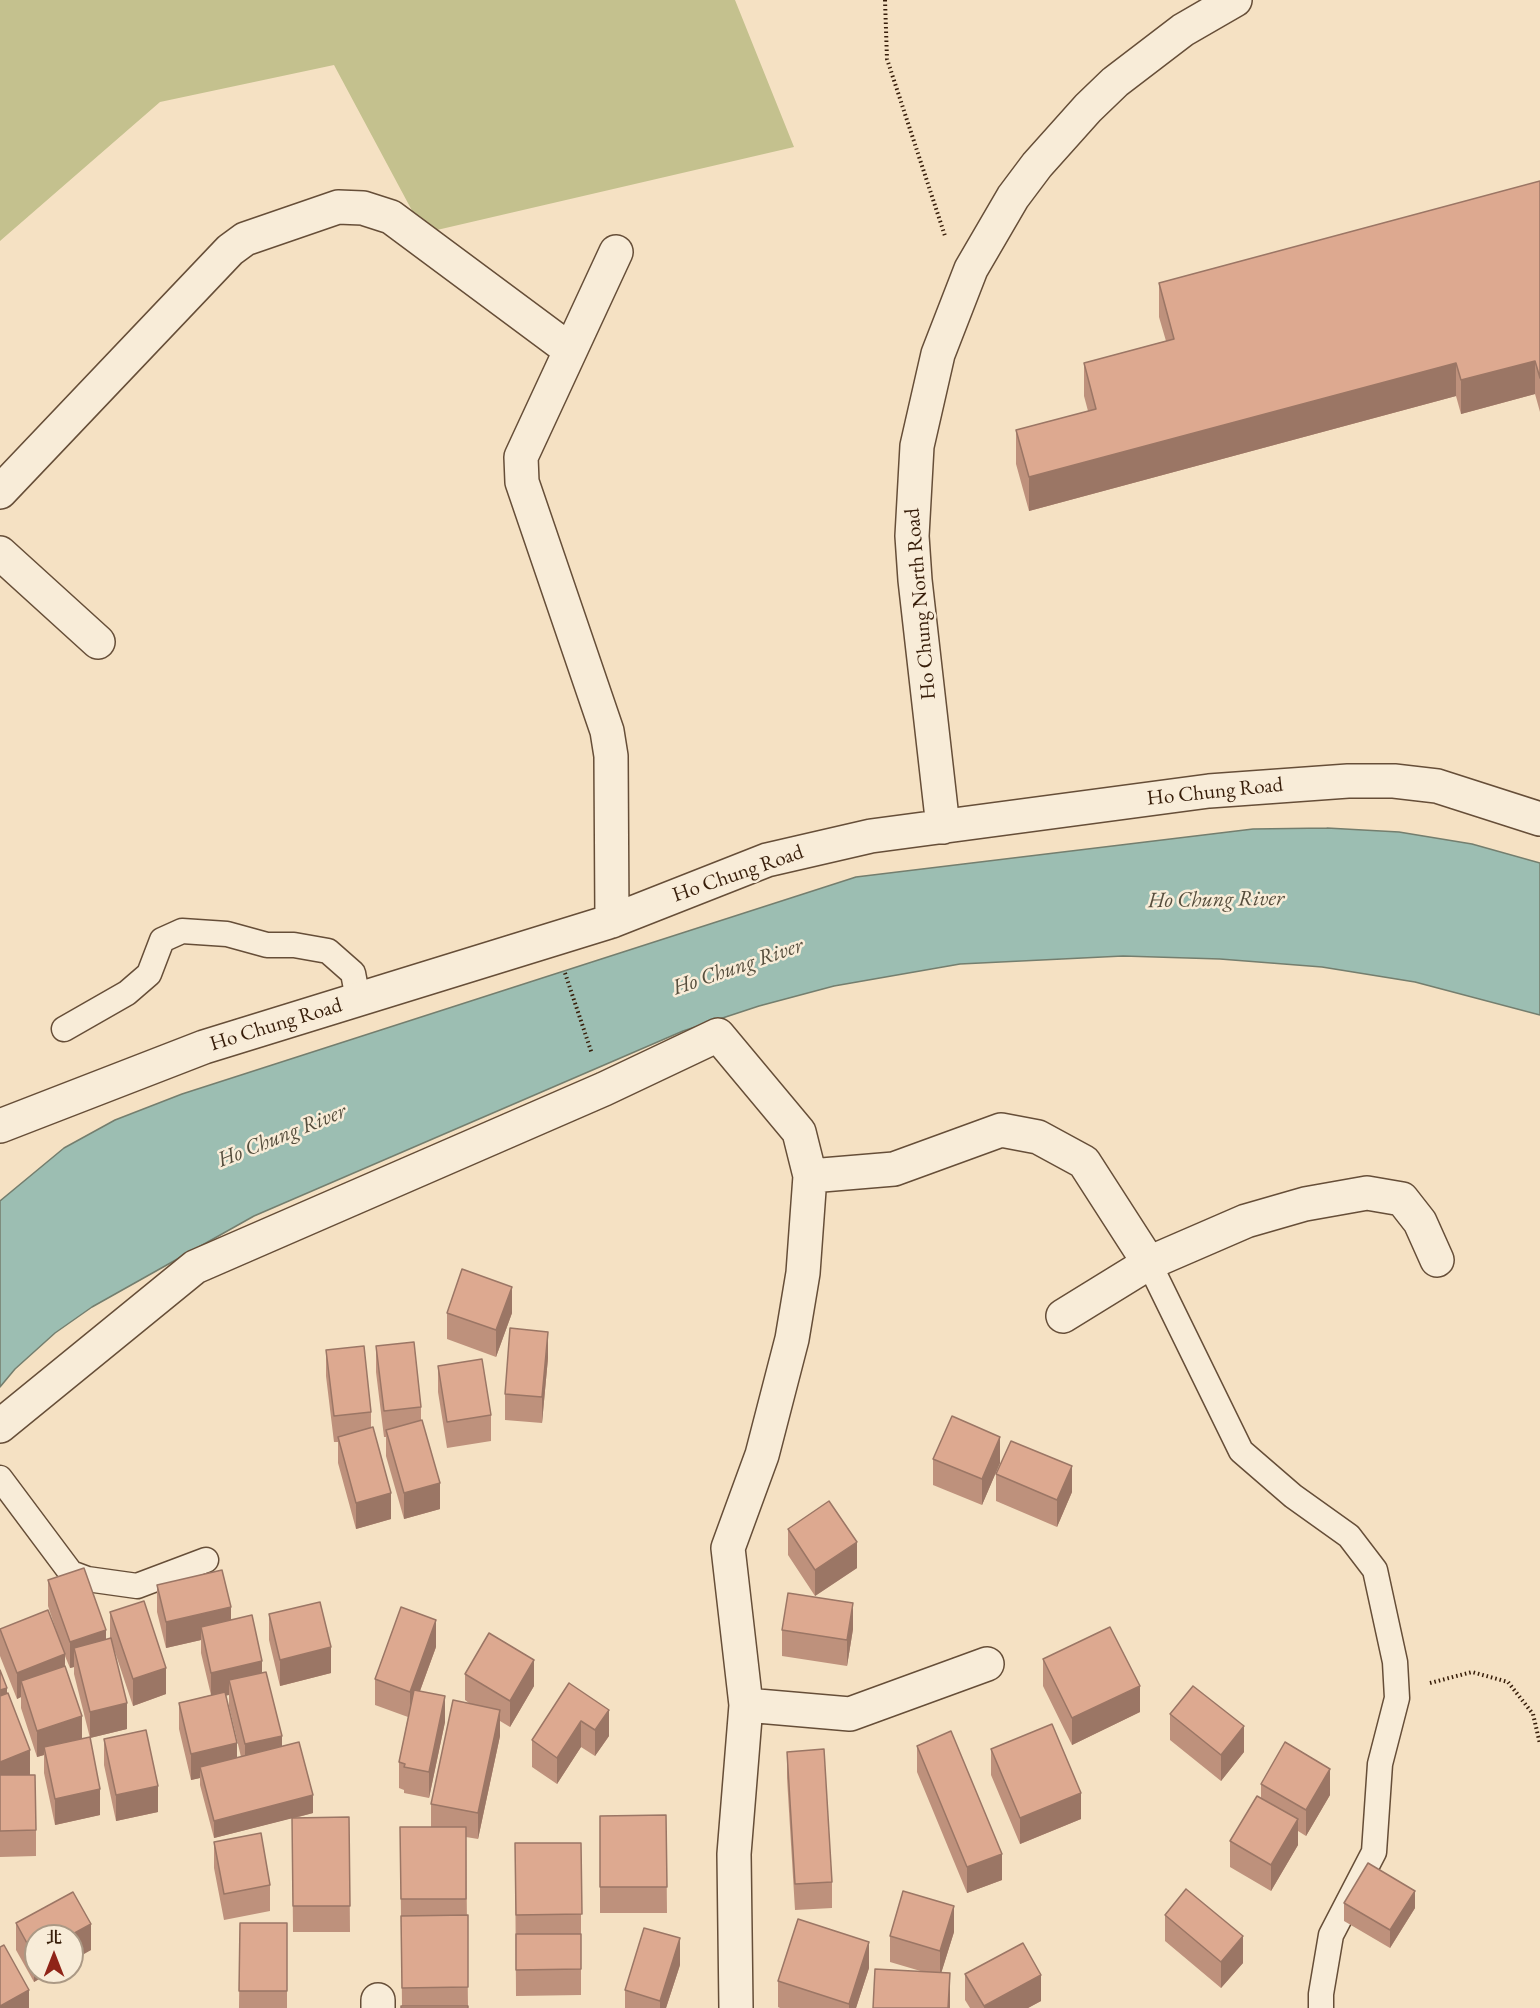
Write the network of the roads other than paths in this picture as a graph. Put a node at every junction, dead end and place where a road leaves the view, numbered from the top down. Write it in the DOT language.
graph roads {
  1 [pos="1235,0"];
  2 [pos="616,252"];
  3 [pos="570,350"];
  4 [pos="0,492"];
  5 [pos="0,552"];
  6 [pos="98,642"];
  7 [pos="1540,819"];
  8 [pos="943,827"];
  9 [pos="612,921"];
  10 [pos="358,999"];
  11 [pos="64,1029"];
  12 [pos="0,1126"];
  13 [pos="810,1176"];
  14 [pos="1437,1260"];
  15 [pos="1149,1263"];
  16 [pos="1063,1316"];
  17 [pos="0,1426"];
  18 [pos="0,1478"];
  19 [pos="206,1560"];
  20 [pos="987,1664"];
  21 [pos="746,1705"];
  22 [pos="736,2008"];
  23 [pos="1321,2008"];
  1 -- 8 [label="street, Ho Chung North Road"];
  2 -- 3 [label="street"];
  3 -- 4 [label="street"];
  3 -- 9 [label="street"];
  5 -- 6 [label="street"];
  7 -- 8 [label="street, Ho Chung Road"];
  8 -- 9 [label="street, Ho Chung Road"];
  9 -- 10 [label="street, Ho Chung Road"];
  10 -- 11 [label="lane"];
  10 -- 12 [label="street, Ho Chung Road"];
  13 -- 15 [label="street"];
  13 -- 17 [label="street"];
  13 -- 21 [label="street"];
  14 -- 15 [label="street"];
  15 -- 16 [label="street"];
  15 -- 23 [label="lane"];
  18 -- 19 [label="lane"];
  20 -- 21 [label="street"];
  21 -- 22 [label="street"];
}
